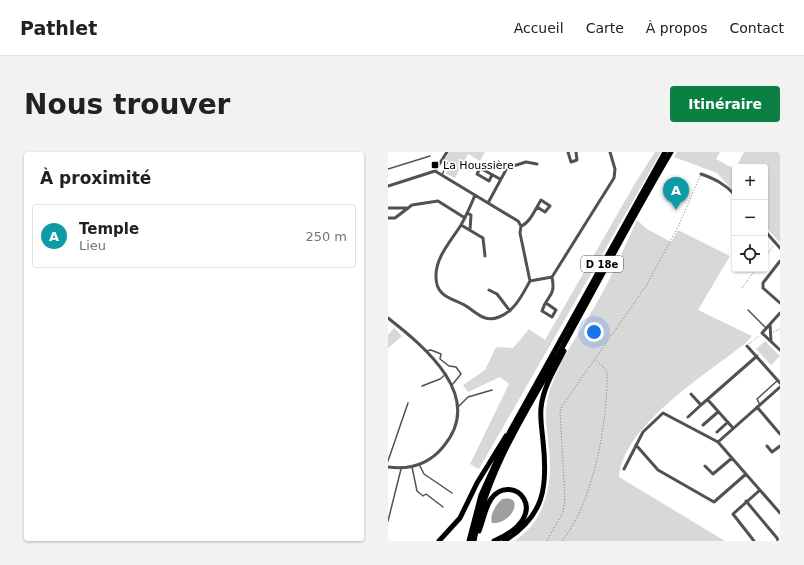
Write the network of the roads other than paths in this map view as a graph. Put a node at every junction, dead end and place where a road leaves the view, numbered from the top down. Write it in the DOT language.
graph roads {
  1 [pos="446,152"];
  2 [pos="568,152"];
  3 [pos="576,152"];
  4 [pos="610,152"];
  5 [pos="665,152"];
  6 [pos="671,152"];
  7 [pos="430,156"];
  8 [pos="443,158"];
  9 [pos="537,164"];
  10 [pos="388,169"];
  11 [pos="435,171"];
  12 [pos="701,174"];
  13 [pos="442,175"];
  14 [pos="492,175"];
  15 [pos="500,179"];
  16 [pos="388,186"];
  17 [pos="732,192"];
  18 [pos="475,195"];
  19 [pos="488,203"];
  20 [pos="537,207"];
  21 [pos="388,208"];
  22 [pos="407,208"];
  23 [pos="467,213"];
  24 [pos="388,218"];
  25 [pos="465,218"];
  26 [pos="461,225"];
  27 [pos="521,226"];
  28 [pos="470,230"];
  29 [pos="768,235"];
  30 [pos="780,248"];
  31 [pos="485,256"];
  32 [pos="780,261"];
  33 [pos="552,277"];
  34 [pos="530,281"];
  35 [pos="488,290"];
  36 [pos="546,303"];
  37 [pos="780,303"];
  38 [pos="748,310"];
  39 [pos="510,311"];
  40 [pos="780,313"];
  41 [pos="388,318"];
  42 [pos="770,324"];
  43 [pos="766,328"];
  44 [pos="567,340"];
  45 [pos="771,341"];
  46 [pos="748,346"];
  47 [pos="780,350"];
  48 [pos="426,351"];
  49 [pos="757,356"];
  50 [pos="446,374"];
  51 [pos="779,381"];
  52 [pos="452,385"];
  53 [pos="422,386"];
  54 [pos="780,387"];
  55 [pos="492,390"];
  56 [pos="691,394"];
  57 [pos="708,400"];
  58 [pos="408,404"];
  59 [pos="701,405"];
  60 [pos="759,406"];
  61 [pos="457,408"];
  62 [pos="718,412"];
  63 [pos="688,417"];
  64 [pos="728,422"];
  65 [pos="703,425"];
  66 [pos="733,428"];
  67 [pos="510,431"];
  68 [pos="716,432"];
  69 [pos="780,434"];
  70 [pos="718,442"];
  71 [pos="636,445"];
  72 [pos="767,446"];
  73 [pos="780,446"];
  74 [pos="732,458"];
  75 [pos="388,461"];
  76 [pos="419,464"];
  77 [pos="705,466"];
  78 [pos="388,467"];
  79 [pos="412,467"];
  80 [pos="401,468"];
  81 [pos="624,469"];
  82 [pos="746,474"];
  83 [pos="760,490"];
  84 [pos="452,492"];
  85 [pos="746,501"];
  86 [pos="714,502"];
  87 [pos="443,507"];
  88 [pos="715,507"];
  89 [pos="780,513"];
  90 [pos="388,521"];
  91 [pos="439,541"];
  92 [pos="469,541"];
  93 [pos="475,541"];
  94 [pos="494,541"];
  95 [pos="504,541"];
  96 [pos="754,541"];
  97 [pos="778,541"];
  1 -- 8 [label="street"];
  2 -- 3 [label="street"];
  4 -- 33 [label="street"];
  5 -- 67 [label="highway, D 18e"];
  6 -- 44 [label="highway, D 18e"];
  7 -- 10 [label="lane"];
  8 -- 11 [label="street"];
  8 -- 13 [label="lane"];
  9 -- 15 [label="street"];
  11 -- 13 [label="street"];
  11 -- 16 [label="street"];
  12 -- 17 [label="street"];
  13 -- 18 [label="street"];
  14 -- 14 [label="street"];
  14 -- 15 [label="street"];
  15 -- 19 [label="street"];
  18 -- 19 [label="street"];
  18 -- 23 [label="street"];
  19 -- 27 [label="street"];
  20 -- 27 [label="street"];
  21 -- 22 [label="street"];
  22 -- 24 [label="street"];
  22 -- 25 [label="street"];
  23 -- 25 [label="street"];
  23 -- 28 [label="street"];
  25 -- 26 [label="street"];
  26 -- 28 [label="street"];
  26 -- 39 [label="street"];
  27 -- 34 [label="street"];
  28 -- 31 [label="street"];
  29 -- 30 [label="street"];
  32 -- 37 [label="street"];
  33 -- 34 [label="street"];
  33 -- 36 [label="street"];
  34 -- 39 [label="street"];
  35 -- 39 [label="street"];
  36 -- 36 [label="street"];
  38 -- 43 [label="lane"];
  40 -- 42 [label="street"];
  41 -- 48 [label="street"];
  42 -- 43 [label="street"];
  42 -- 45 [label="street"];
  43 -- 45 [label="street"];
  44 -- 93 [label="highway, D 18e"];
  44 -- 95 [label="highway"];
  45 -- 47 [label="street"];
  46 -- 49 [label="street"];
  48 -- 50 [label="street"];
  48 -- 52 [label="lane"];
  49 -- 51 [label="street"];
  49 -- 57 [label="street"];
  50 -- 52 [label="street"];
  50 -- 53 [label="lane"];
  51 -- 60 [label="lane"];
  52 -- 61 [label="street"];
  54 -- 60 [label="street"];
  55 -- 61 [label="lane"];
  56 -- 59 [label="street"];
  57 -- 59 [label="street"];
  57 -- 62 [label="street"];
  58 -- 75 [label="lane"];
  59 -- 63 [label="street"];
  60 -- 66 [label="street"];
  60 -- 69 [label="street"];
  61 -- 76 [label="street"];
  62 -- 64 [label="street"];
  62 -- 65 [label="street"];
  64 -- 66 [label="street"];
  64 -- 68 [label="street"];
  66 -- 70 [label="street"];
  67 -- 91 [label="highway"];
  67 -- 92 [label="highway, D 18e"];
  70 -- 71 [label="street"];
  70 -- 74 [label="street"];
  71 -- 81 [label="street"];
  71 -- 86 [label="street"];
  72 -- 73 [label="street"];
  74 -- 77 [label="street"];
  74 -- 82 [label="street"];
  76 -- 79 [label="street"];
  76 -- 84 [label="lane"];
  78 -- 80 [label="street"];
  79 -- 80 [label="street"];
  79 -- 87 [label="lane"];
  80 -- 90 [label="lane"];
  82 -- 83 [label="street"];
  82 -- 86 [label="street"];
  83 -- 85 [label="street"];
  83 -- 89 [label="street"];
  85 -- 96 [label="street"];
  85 -- 97 [label="street"];
  86 -- 88 [label="street"];
  93 -- 94 [label="highway"];
}
